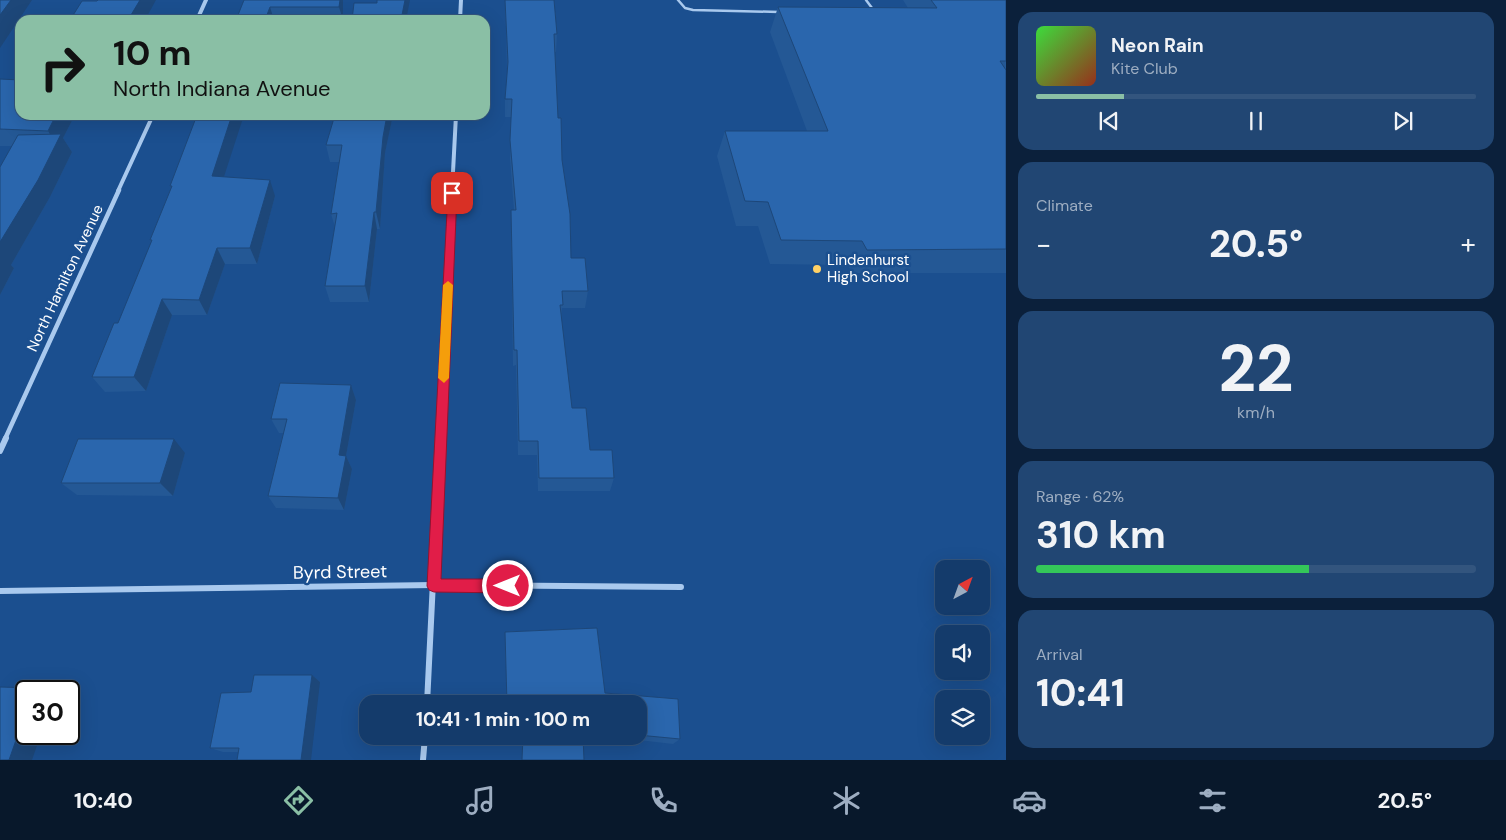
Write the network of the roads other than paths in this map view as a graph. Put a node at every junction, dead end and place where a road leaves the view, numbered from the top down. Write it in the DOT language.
graph roads {
  1 [pos="206,0"];
  2 [pos="461,0"];
  3 [pos="678,0"];
  4 [pos="866,0"];
  5 [pos="788,12"];
  6 [pos="864,13"];
  7 [pos="199,15"];
  8 [pos="460,15"];
  9 [pos="152,120"];
  10 [pos="456,120"];
  11 [pos="0,451"];
  12 [pos="434,586"];
  13 [pos="681,587"];
  14 [pos="0,591"];
  15 [pos="428,695"];
  16 [pos="424,745"];
  17 [pos="423,760"];
  1 -- 7 [label="street"];
  2 -- 8 [label="street"];
  3 -- 5 [label="lane"];
  4 -- 6 [label="lane"];
  9 -- 11 [label="street, North Hamilton Avenue"];
  10 -- 12 [label="street"];
  12 -- 13 [label="street, Byrd Street"];
  12 -- 14 [label="street, Byrd Street"];
  12 -- 15 [label="street"];
  16 -- 17 [label="street"];
}
